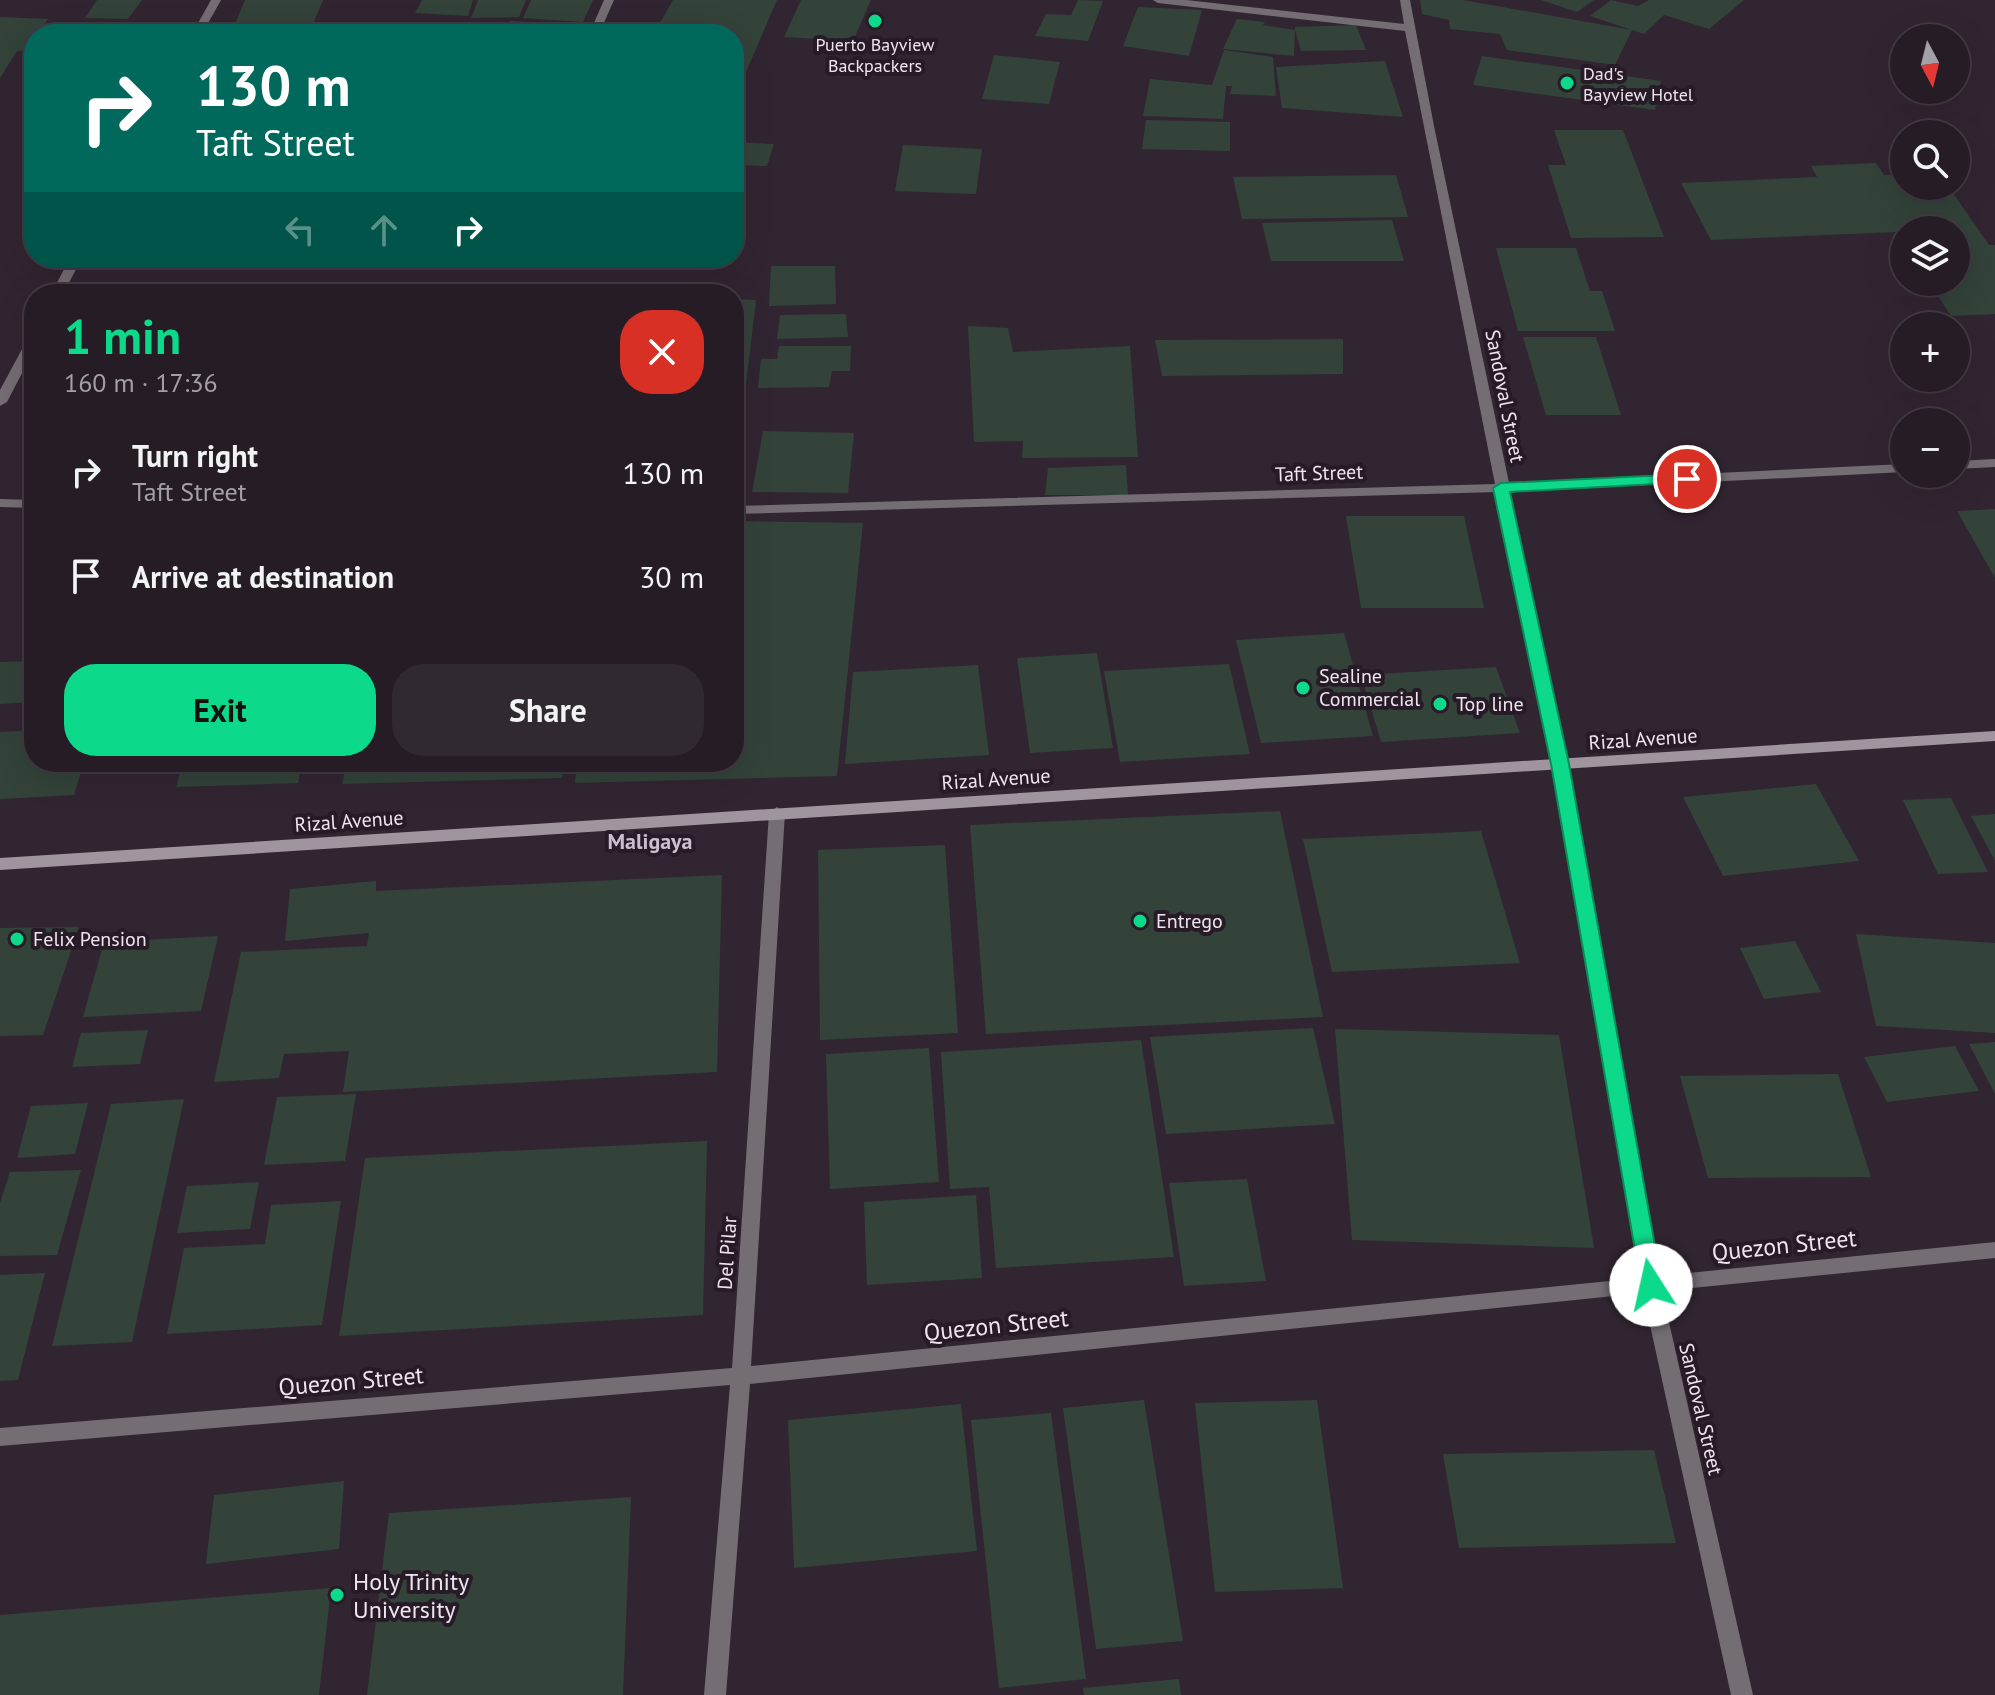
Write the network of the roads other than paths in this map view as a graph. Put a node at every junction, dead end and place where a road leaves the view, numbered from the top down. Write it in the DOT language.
graph roads {
  1 [pos="216,0"];
  2 [pos="609,0"];
  3 [pos="1158,0"];
  4 [pos="1405,0"];
  5 [pos="203,24"];
  6 [pos="598,24"];
  7 [pos="1410,28"];
  8 [pos="24,356"];
  9 [pos="1,397"];
  10 [pos="1995,463"];
  11 [pos="1970,464"];
  12 [pos="1890,469"];
  13 [pos="1501,488"];
  14 [pos="0,503"];
  15 [pos="24,504"];
  16 [pos="744,510"];
  17 [pos="1995,736"];
  18 [pos="1560,764"];
  19 [pos="777,813"];
  20 [pos="0,864"];
  21 [pos="1995,1250"];
  22 [pos="1651,1285"];
  23 [pos="741,1376"];
  24 [pos="0,1437"];
  25 [pos="715,1695"];
  26 [pos="1742,1695"];
  1 -- 5 [label="street"];
  2 -- 6 [label="street"];
  3 -- 7 [label="street"];
  4 -- 7 [label="street, Sandoval Street"];
  7 -- 13 [label="street, Sandoval Street"];
  8 -- 9 [label="street"];
  10 -- 11 [label="street"];
  12 -- 13 [label="street, Taft Street"];
  13 -- 16 [label="street, Taft Street"];
  13 -- 18 [label="street, Sandoval Street"];
  14 -- 15 [label="street"];
  17 -- 18 [label="main road, Rizal Avenue"];
  18 -- 19 [label="main road, Rizal Avenue"];
  18 -- 22 [label="street, Sandoval Street"];
  19 -- 20 [label="main road, Rizal Avenue"];
  19 -- 23 [label="street, Del Pilar"];
  21 -- 22 [label="street, Quezon Street"];
  22 -- 23 [label="street, Quezon Street"];
  22 -- 26 [label="street, Sandoval Street"];
  23 -- 24 [label="street, Quezon Street"];
  23 -- 25 [label="street, Del Pilar"];
}
